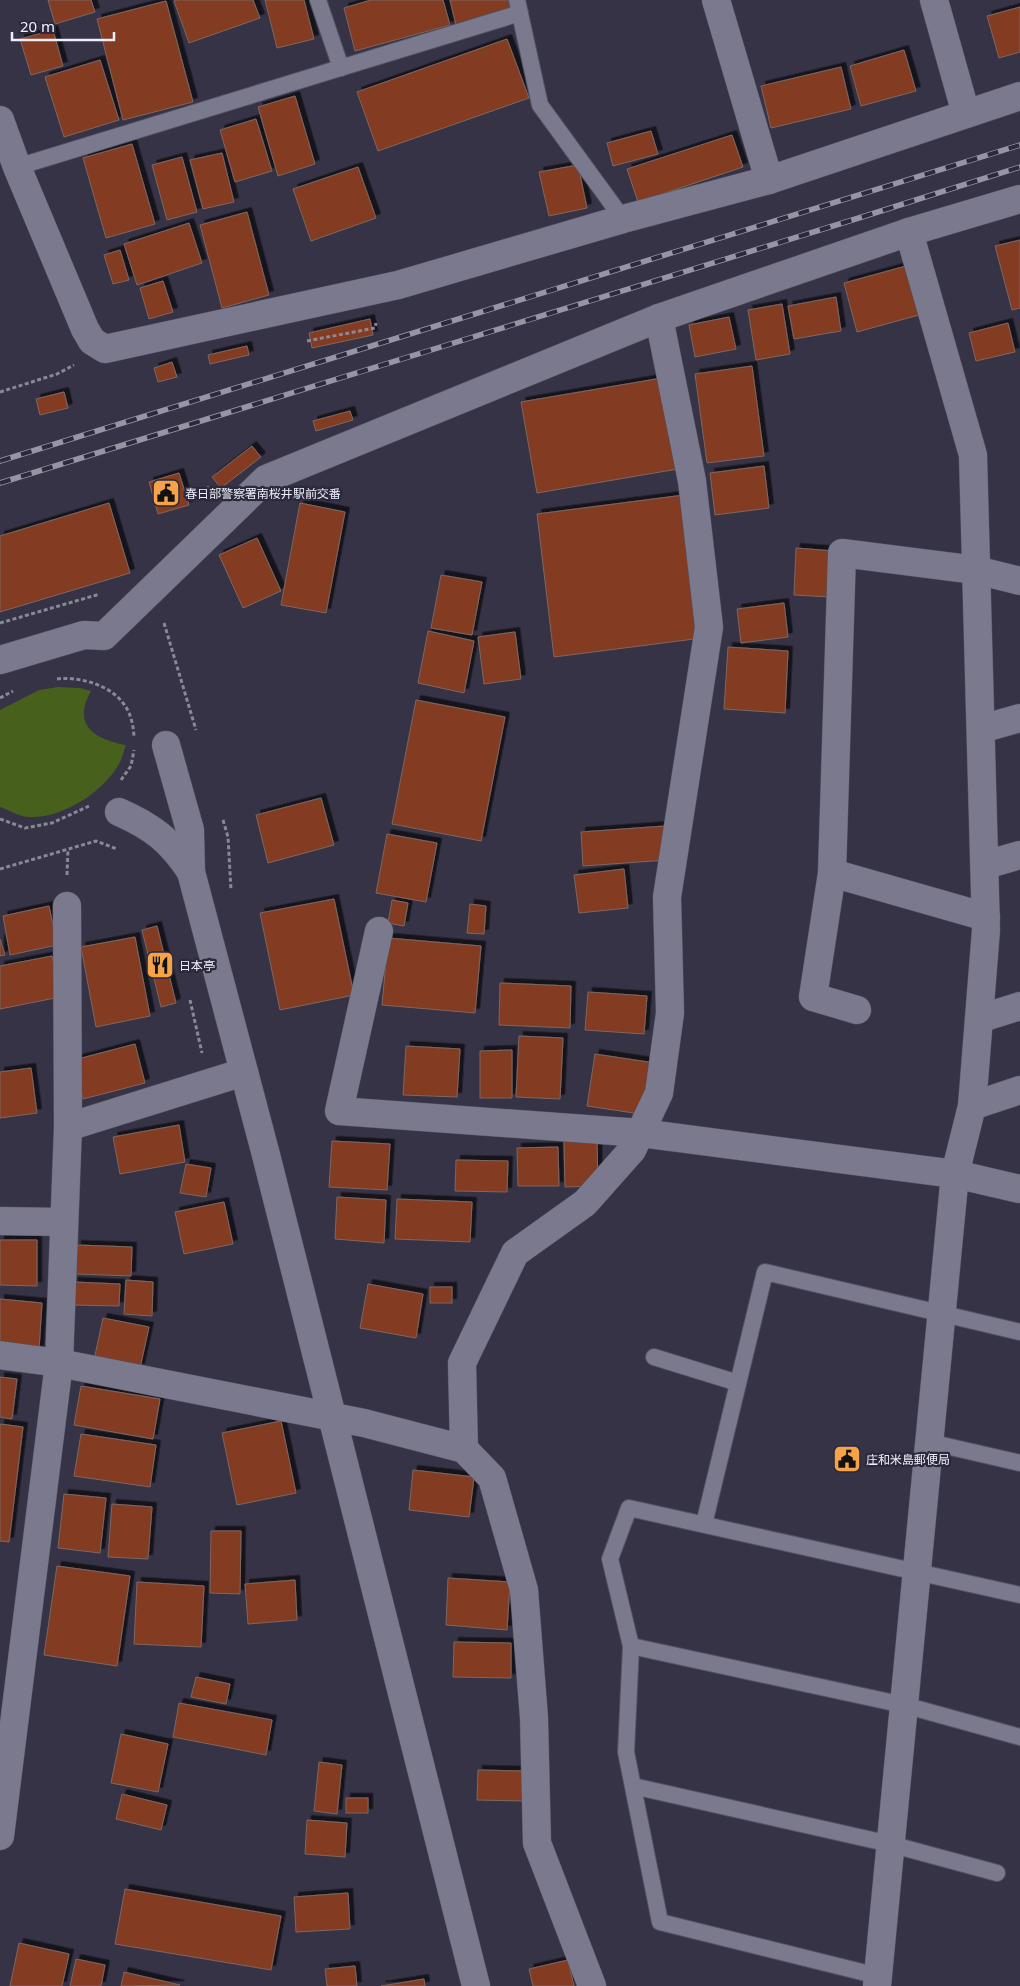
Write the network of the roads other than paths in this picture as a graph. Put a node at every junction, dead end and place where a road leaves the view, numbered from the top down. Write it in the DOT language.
graph roads {
  1 [pos="318,0"];
  2 [pos="716,0"];
  3 [pos="934,0"];
  4 [pos="519,7"];
  5 [pos="341,68"];
  6 [pos="1020,96"];
  7 [pos="966,114"];
  8 [pos="0,120"];
  9 [pos="8,169"];
  10 [pos="769,180"];
  11 [pos="1020,199"];
  12 [pos="623,219"];
  13 [pos="909,232"];
  14 [pos="659,318"];
  15 [pos="976,570"];
  16 [pos="1020,581"];
  17 [pos="0,660"];
  18 [pos="1020,718"];
  19 [pos="981,729"];
  20 [pos="166,745"];
  21 [pos="108,807"];
  22 [pos="1020,855"];
  23 [pos="985,865"];
  24 [pos="191,872"];
  25 [pos="832,872"];
  26 [pos="67,906"];
  27 [pos="986,917"];
  28 [pos="379,931"];
  29 [pos="1020,1006"];
  30 [pos="858,1010"];
  31 [pos="979,1019"];
  32 [pos="244,1072"];
  33 [pos="1020,1090"];
  34 [pos="972,1106"];
  35 [pos="68,1127"];
  36 [pos="641,1133"];
  37 [pos="955,1174"];
  38 [pos="1020,1188"];
  39 [pos="0,1221"];
  40 [pos="64,1222"];
  41 [pos="942,1315"];
  42 [pos="1020,1332"];
  43 [pos="0,1355"];
  44 [pos="654,1357"];
  45 [pos="59,1363"];
  46 [pos="738,1383"];
  47 [pos="330,1415"];
  48 [pos="929,1442"];
  49 [pos="464,1449"];
  50 [pos="1020,1463"];
  51 [pos="704,1524"];
  52 [pos="917,1570"];
  53 [pos="1020,1595"];
  54 [pos="630,1646"];
  55 [pos="904,1704"];
  56 [pos="1020,1737"];
  57 [pos="633,1786"];
  58 [pos="0,1836"];
  59 [pos="890,1844"];
  60 [pos="997,1873"];
  61 [pos="877,1981"];
  62 [pos="476,1986"];
  63 [pos="592,1986"];
  1 -- 5 [label="lane"];
  2 -- 10 [label="street"];
  3 -- 7 [label="street"];
  4 -- 5 [label="lane"];
  4 -- 12 [label="lane"];
  5 -- 9 [label="lane"];
  6 -- 7 [label="street"];
  7 -- 10 [label="street"];
  8 -- 9 [label="street"];
  9 -- 12 [label="street"];
  10 -- 12 [label="street"];
  11 -- 13 [label="street"];
  13 -- 14 [label="street"];
  13 -- 15 [label="street"];
  14 -- 17 [label="street"];
  14 -- 36 [label="street"];
  15 -- 16 [label="street"];
  15 -- 19 [label="street"];
  15 -- 25 [label="street"];
  18 -- 19 [label="street"];
  19 -- 23 [label="street"];
  20 -- 24 [label="street"];
  21 -- 24 [label="street"];
  22 -- 23 [label="street"];
  23 -- 27 [label="street"];
  24 -- 32 [label="street"];
  25 -- 27 [label="street"];
  25 -- 30 [label="street"];
  26 -- 35 [label="street"];
  27 -- 31 [label="street"];
  28 -- 36 [label="street"];
  29 -- 31 [label="street"];
  31 -- 34 [label="street"];
  32 -- 35 [label="street"];
  32 -- 47 [label="street"];
  33 -- 34 [label="street"];
  34 -- 37 [label="street"];
  35 -- 40 [label="street"];
  36 -- 37 [label="street"];
  36 -- 49 [label="street"];
  37 -- 38 [label="street"];
  37 -- 41 [label="street"];
  39 -- 40 [label="street"];
  40 -- 45 [label="street"];
  41 -- 42 [label="lane"];
  41 -- 46 [label="lane"];
  41 -- 48 [label="street"];
  43 -- 45 [label="street"];
  44 -- 46 [label="lane"];
  45 -- 47 [label="street"];
  45 -- 58 [label="street"];
  46 -- 51 [label="lane"];
  47 -- 49 [label="street"];
  47 -- 62 [label="street"];
  48 -- 50 [label="lane"];
  48 -- 52 [label="street"];
  49 -- 63 [label="street"];
  51 -- 52 [label="lane"];
  51 -- 54 [label="lane"];
  52 -- 53 [label="lane"];
  52 -- 55 [label="street"];
  54 -- 55 [label="lane"];
  54 -- 57 [label="lane"];
  55 -- 56 [label="lane"];
  55 -- 59 [label="street"];
  57 -- 59 [label="lane"];
  57 -- 61 [label="lane"];
  59 -- 60 [label="lane"];
  59 -- 61 [label="street"];
}
